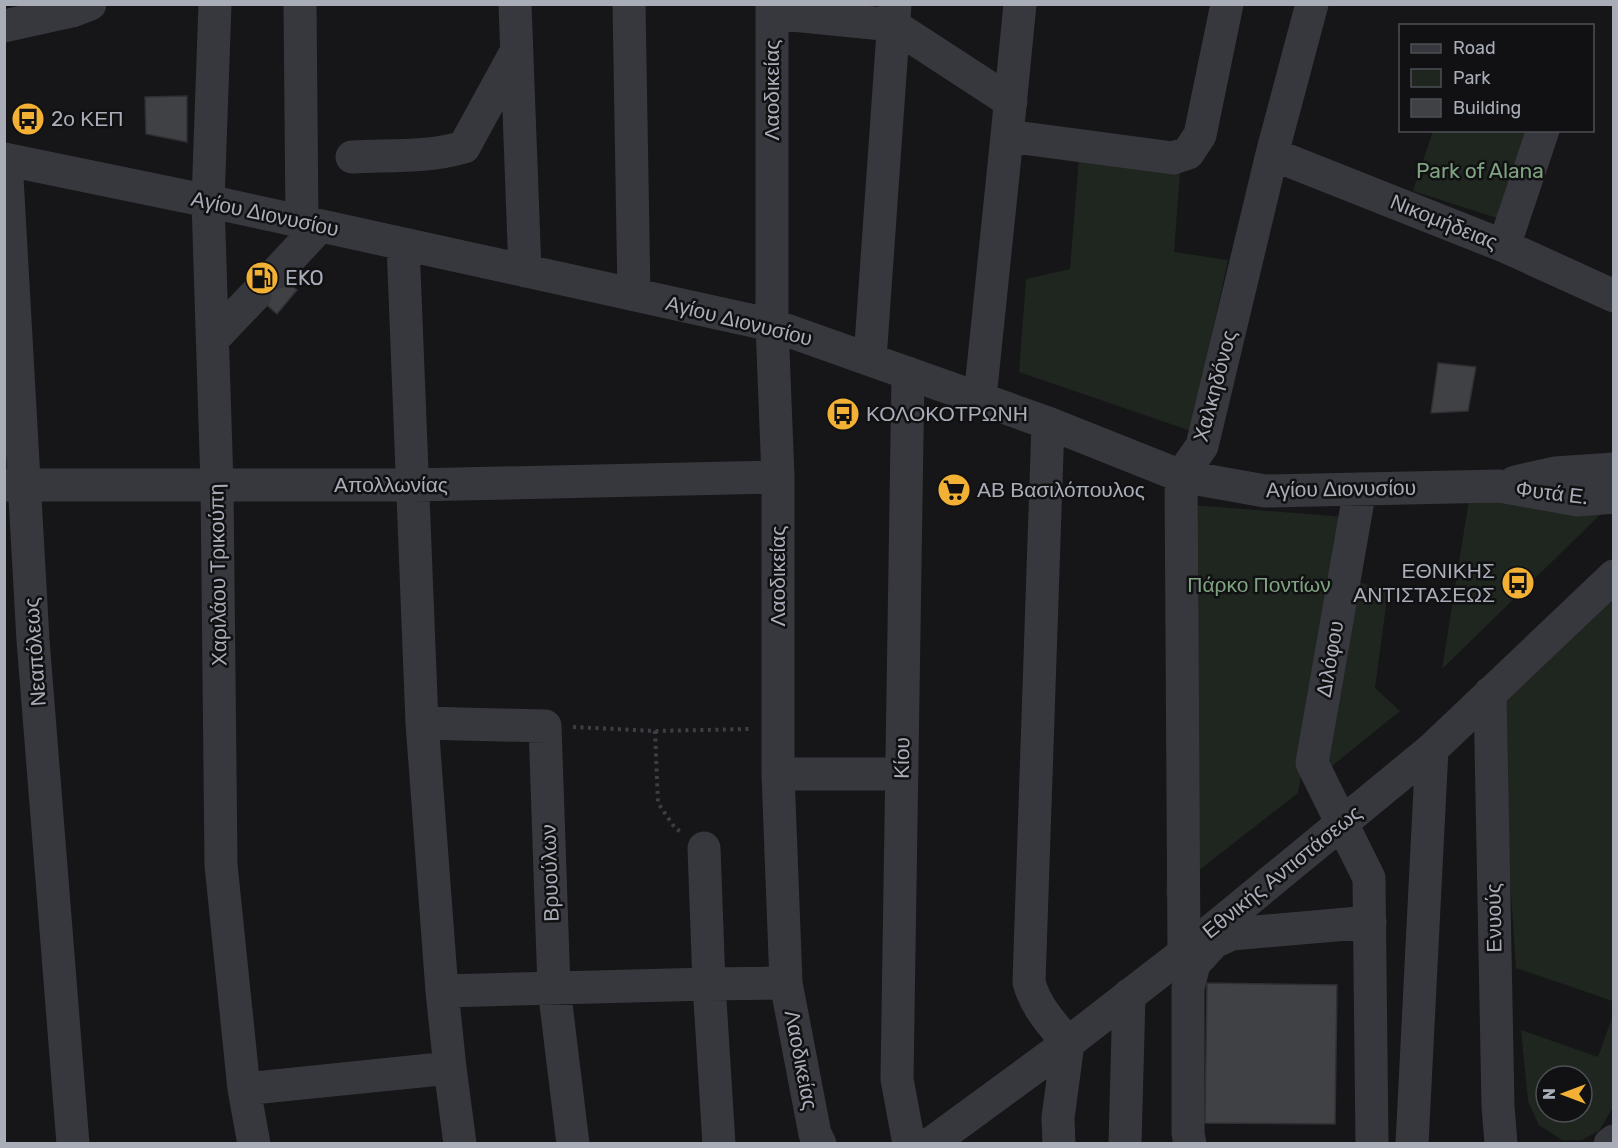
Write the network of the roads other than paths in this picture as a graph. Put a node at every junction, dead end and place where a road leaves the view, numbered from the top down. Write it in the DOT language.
graph roads {
  1 [pos="215,4"];
  2 [pos="300,4"];
  3 [pos="515,4"];
  4 [pos="629,4"];
  5 [pos="1020,4"];
  6 [pos="1227,4"];
  7 [pos="1312,4"];
  8 [pos="78,7"];
  9 [pos="772,9"];
  10 [pos="894,15"];
  11 [pos="4,26"];
  12 [pos="516,52"];
  13 [pos="1011,102"];
  14 [pos="1542,132"];
  15 [pos="1007,136"];
  16 [pos="1272,154"];
  17 [pos="352,157"];
  18 [pos="5,159"];
  19 [pos="208,201"];
  20 [pos="311,224"];
  21 [pos="403,244"];
  22 [pos="1504,246"];
  23 [pos="525,271"];
  24 [pos="634,295"];
  25 [pos="1614,296"];
  26 [pos="772,325"];
  27 [pos="213,339"];
  28 [pos="870,359"];
  29 [pos="908,373"];
  30 [pos="980,398"];
  31 [pos="1048,423"];
  32 [pos="1614,469"];
  33 [pos="1181,476"];
  34 [pos="778,477"];
  35 [pos="15,485"];
  36 [pos="217,485"];
  37 [pos="413,485"];
  38 [pos="1499,486"];
  39 [pos="1360,489"];
  40 [pos="1614,497"];
  41 [pos="1614,576"];
  42 [pos="1490,693"];
  43 [pos="422,723"];
  44 [pos="1432,749"];
  45 [pos="778,774"];
  46 [pos="902,774"];
  47 [pos="1342,824"];
  48 [pos="704,848"];
  49 [pos="1370,922"];
  50 [pos="1184,952"];
  51 [pos="786,983"];
  52 [pos="709,984"];
  53 [pos="554,988"];
  54 [pos="442,991"];
  55 [pos="1129,995"];
  56 [pos="1068,1043"];
  57 [pos="450,1068"];
  58 [pos="244,1089"];
  59 [pos="1498,1107"];
  60 [pos="73,1143"];
  61 [pos="254,1143"];
  62 [pos="460,1143"];
  63 [pos="573,1143"];
  64 [pos="719,1143"];
  65 [pos="820,1143"];
  66 [pos="909,1143"];
  67 [pos="930,1143"];
  68 [pos="1059,1143"];
  69 [pos="1125,1143"];
  70 [pos="1190,1143"];
  71 [pos="1372,1143"];
  72 [pos="1412,1143"];
  73 [pos="1501,1143"];
  74 [pos="1515,1143"];
  1 -- 19 [label="street, Χαριλάου Τρικούπη"];
  2 -- 20 [label="street"];
  3 -- 12 [label="street"];
  4 -- 24 [label="street"];
  5 -- 13 [label="street"];
  6 -- 15 [label="street"];
  7 -- 16 [label="street, Χαλκηδόνος"];
  8 -- 11 [label="street"];
  9 -- 10 [label="street"];
  9 -- 26 [label="street, Λαοδικείας"];
  10 -- 13 [label="street"];
  10 -- 28 [label="street"];
  12 -- 17 [label="street"];
  12 -- 23 [label="street"];
  13 -- 15 [label="street"];
  14 -- 22 [label="street"];
  15 -- 30 [label="street"];
  16 -- 22 [label="street, Νικομήδειας"];
  16 -- 33 [label="street, Χαλκηδόνος"];
  18 -- 19 [label="street, Αγίου Διονυσίου"];
  18 -- 35 [label="street, Νεαπόλεως"];
  19 -- 20 [label="street, Αγίου Διονυσίου"];
  19 -- 27 [label="street, Χαριλάου Τρικούπη"];
  20 -- 21 [label="street, Αγίου Διονυσίου"];
  20 -- 27 [label="street"];
  21 -- 23 [label="street, Αγίου Διονυσίου"];
  21 -- 37 [label="street"];
  22 -- 25 [label="street, Νικομήδειας"];
  23 -- 24 [label="street, Αγίου Διονυσίου"];
  24 -- 26 [label="street, Αγίου Διονυσίου"];
  26 -- 28 [label="street, Αγίου Διονυσίου"];
  26 -- 34 [label="street, Λαοδικείας"];
  27 -- 36 [label="street, Χαριλάου Τρικούπη"];
  28 -- 29 [label="street, Αγίου Διονυσίου"];
  29 -- 30 [label="street, Αγίου Διονυσίου"];
  29 -- 46 [label="street, Κίου"];
  30 -- 31 [label="street, Αγίου Διονυσίου"];
  31 -- 33 [label="street, Αγίου Διονυσίου"];
  31 -- 56 [label="street"];
  32 -- 38 [label="street, Φυτά Ε."];
  33 -- 39 [label="street, Αγίου Διονυσίου"];
  33 -- 50 [label="street"];
  34 -- 37 [label="street, Απολλωνίας"];
  34 -- 45 [label="street, Λαοδικείας"];
  35 -- 36 [label="street, Απολλωνίας"];
  35 -- 60 [label="street, Νεαπόλεως"];
  36 -- 37 [label="street, Απολλωνίας"];
  36 -- 58 [label="street, Χαριλάου Τρικούπη"];
  37 -- 43 [label="street"];
  38 -- 39 [label="street, Αγίου Διονυσίου"];
  38 -- 40 [label="street, Φυτά Ε."];
  39 -- 47 [label="street, Διλόφου"];
  41 -- 42 [label="street, Εθνικής Αντιστάσεως"];
  42 -- 44 [label="street, Εθνικής Αντιστάσεως"];
  42 -- 59 [label="street, Ενυούς"];
  43 -- 53 [label="street, Βρυούλων"];
  43 -- 54 [label="street"];
  44 -- 47 [label="street, Εθνικής Αντιστάσεως"];
  44 -- 72 [label="street"];
  45 -- 46 [label="street"];
  45 -- 51 [label="street, Λαοδικείας"];
  46 -- 66 [label="street, Κίου"];
  47 -- 49 [label="street, Διλόφου"];
  47 -- 50 [label="street, Εθνικής Αντιστάσεως"];
  48 -- 52 [label="street"];
  49 -- 70 [label="street"];
  49 -- 71 [label="street, Διλόφου"];
  50 -- 55 [label="street, Εθνικής Αντιστάσεως"];
  51 -- 52 [label="street"];
  51 -- 65 [label="street, Λαοδικείας"];
  52 -- 53 [label="street"];
  52 -- 64 [label="street"];
  53 -- 54 [label="street"];
  53 -- 63 [label="street, Βρυούλων"];
  54 -- 57 [label="street"];
  55 -- 56 [label="street, Εθνικής Αντιστάσεως"];
  55 -- 69 [label="street"];
  56 -- 67 [label="street, Εθνικής Αντιστάσεως"];
  56 -- 68 [label="street"];
  57 -- 58 [label="street"];
  57 -- 62 [label="street"];
  58 -- 61 [label="street, Χαριλάου Τρικούπη"];
  59 -- 73 [label="street, Ενυούς"];
  59 -- 74 [label="street"];
}
